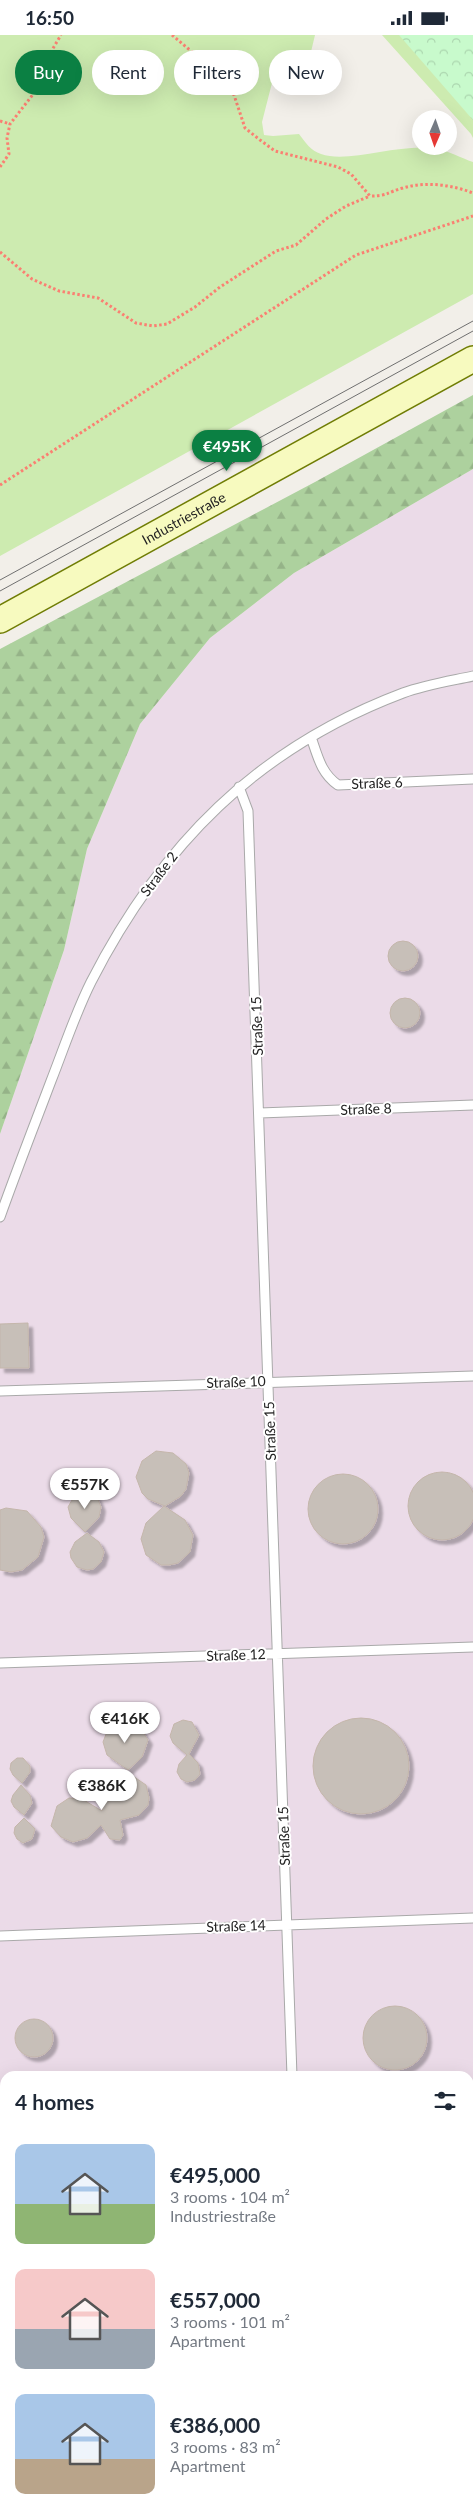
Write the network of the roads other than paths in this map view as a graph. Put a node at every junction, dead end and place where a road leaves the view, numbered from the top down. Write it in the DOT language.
graph roads {
  1 [pos="473,359"];
  2 [pos="0,620"];
  3 [pos="473,676"];
  4 [pos="311,737"];
  5 [pos="473,779"];
  6 [pos="239,787"];
  7 [pos="473,1105"];
  8 [pos="260,1113"];
  9 [pos="0,1217"];
  10 [pos="473,1376"];
  11 [pos="268,1381"];
  12 [pos="0,1391"];
  13 [pos="473,1647"];
  14 [pos="279,1653"];
  15 [pos="0,1663"];
  16 [pos="473,1917"];
  17 [pos="286,1924"];
  18 [pos="0,1936"];
  19 [pos="292,2071"];
  1 -- 2 [label="main road, Industriestraße"];
  3 -- 4 [label="lane, Straße 2"];
  4 -- 5 [label="lane, Straße 6"];
  4 -- 6 [label="lane, Straße 2"];
  6 -- 8 [label="lane, Straße 15"];
  6 -- 9 [label="lane, Straße 2"];
  7 -- 8 [label="lane, Straße 8"];
  8 -- 11 [label="lane, Straße 15"];
  10 -- 11 [label="lane, Straße 10"];
  11 -- 12 [label="lane, Straße 10"];
  11 -- 14 [label="lane, Straße 15"];
  13 -- 14 [label="lane, Straße 12"];
  14 -- 15 [label="lane, Straße 12"];
  14 -- 17 [label="lane, Straße 15"];
  16 -- 17 [label="lane, Straße 14"];
  17 -- 18 [label="lane, Straße 14"];
  17 -- 19 [label="lane, Straße 15"];
}
